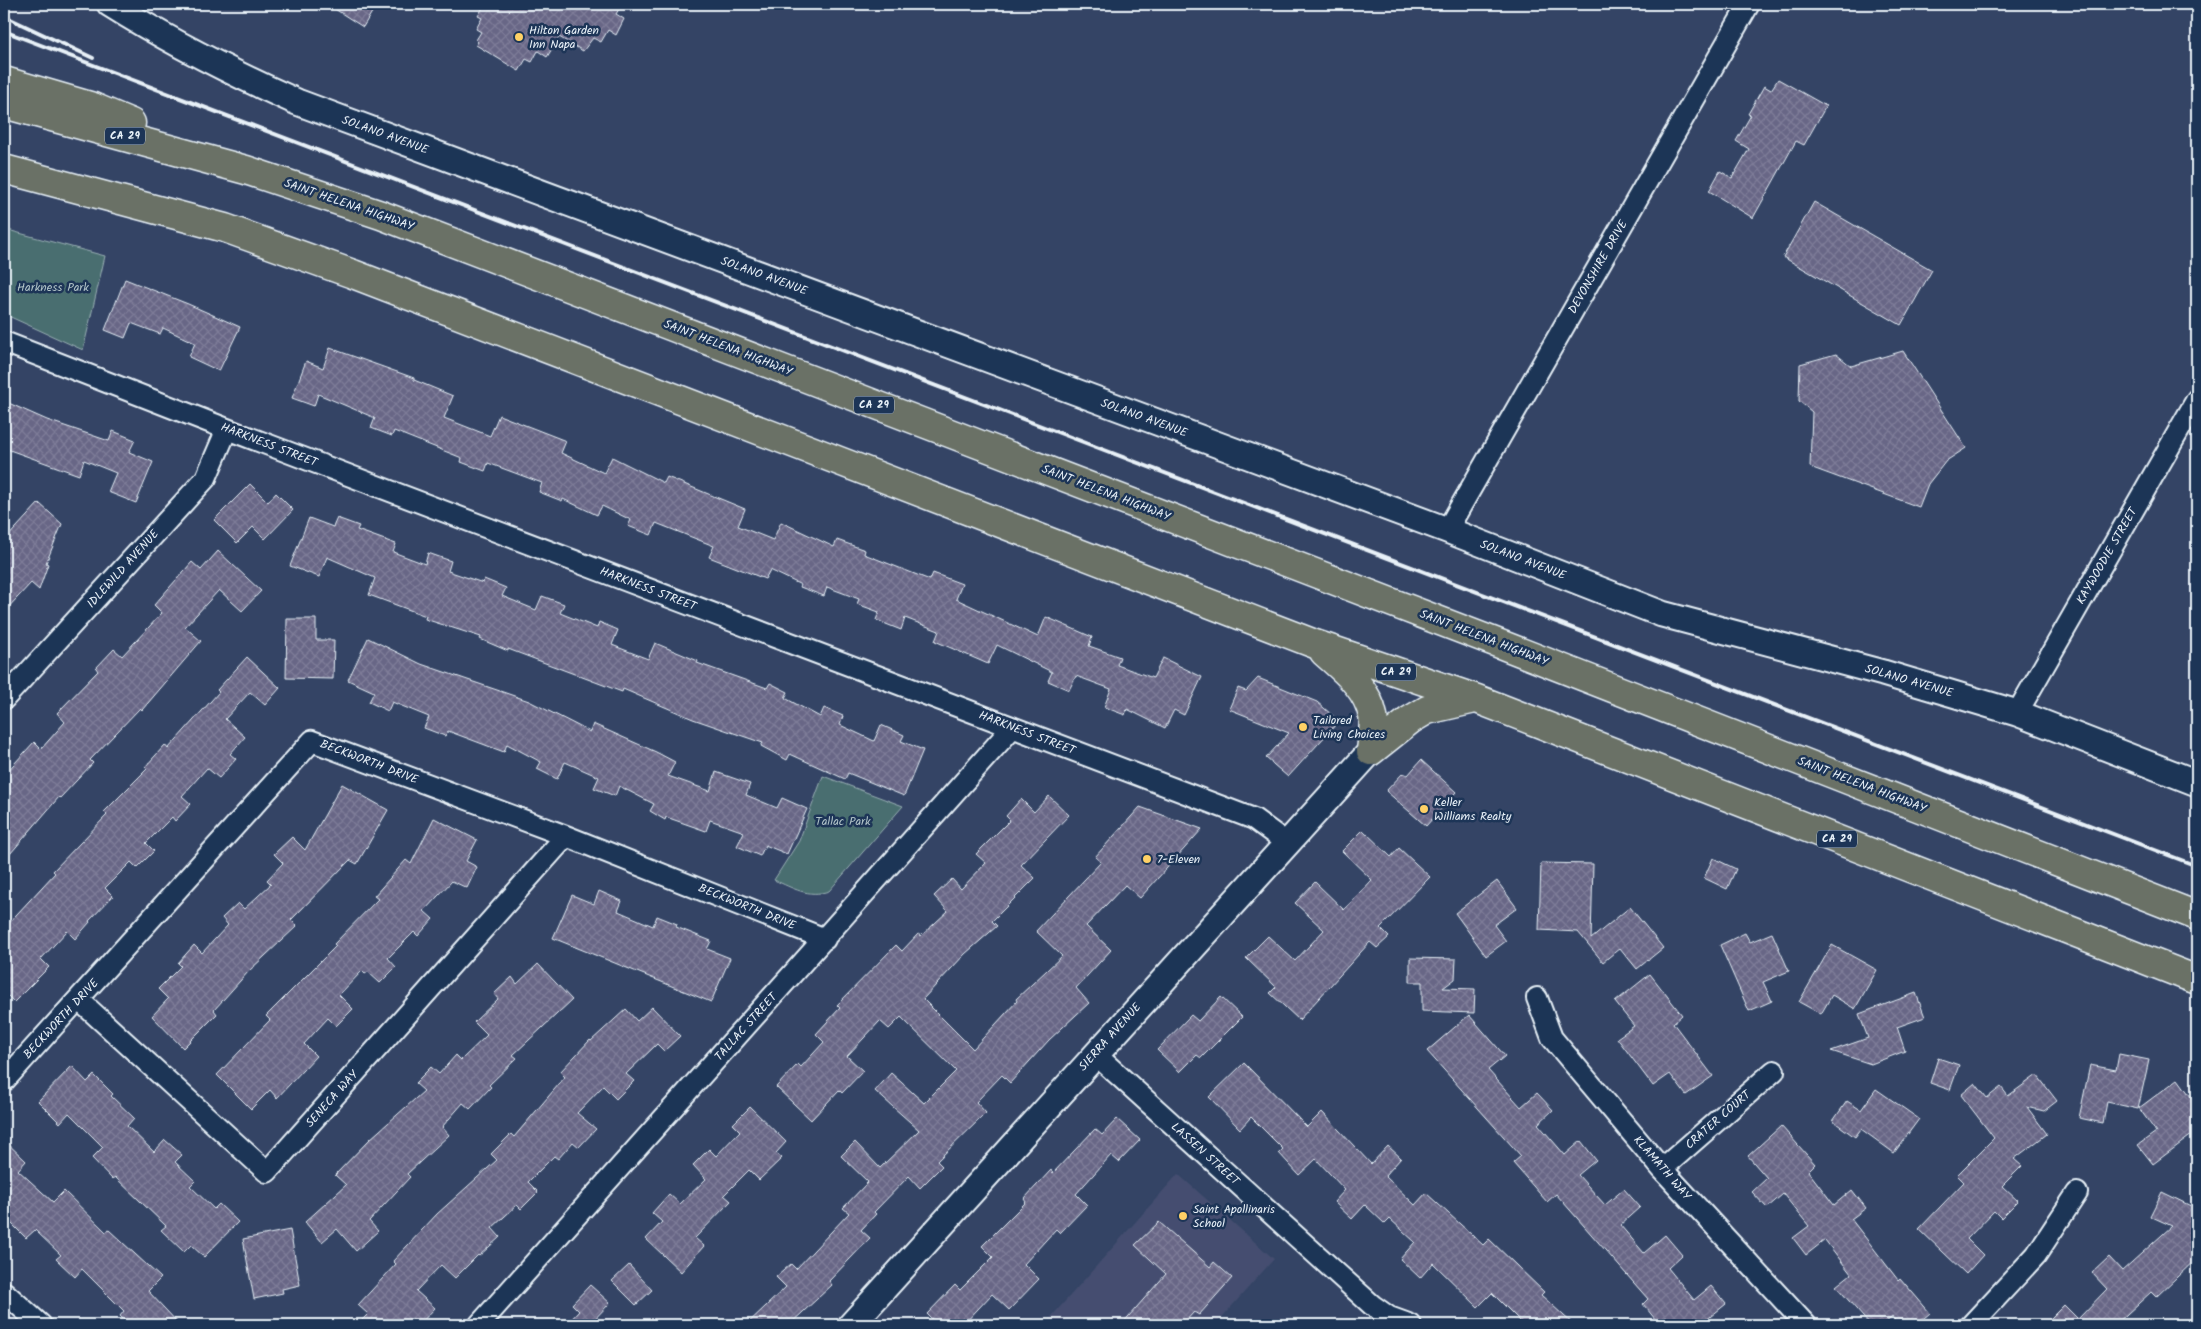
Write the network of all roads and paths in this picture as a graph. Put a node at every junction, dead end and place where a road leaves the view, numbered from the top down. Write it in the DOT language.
graph roads {
  1 [pos="110,4"];
  2 [pos="1749,4"];
  3 [pos="4,81"];
  4 [pos="4,104"];
  5 [pos="4,169"];
  6 [pos="246,170"];
  7 [pos="4,183"];
  8 [pos="110,199"];
  9 [pos="4,342"];
  10 [pos="2197,399"];
  11 [pos="227,429"];
  12 [pos="1447,530"];
  13 [pos="1315,644"];
  14 [pos="4,699"];
  15 [pos="1477,699"];
  16 [pos="2017,713"];
  17 [pos="1012,728"];
  18 [pos="1371,751"];
  19 [pos="2197,783"];
  20 [pos="566,836"];
  21 [pos="1288,844"];
  22 [pos="2197,916"];
  23 [pos="825,939"];
  24 [pos="2197,980"];
  25 [pos="1537,998"];
  26 [pos="79,1000"];
  27 [pos="1095,1054"];
  28 [pos="1774,1071"];
  29 [pos="4,1081"];
  30 [pos="1662,1169"];
  31 [pos="2077,1193"];
  32 [pos="4,1292"];
  33 [pos="41,1325"];
  34 [pos="479,1325"];
  35 [pos="851,1325"];
  36 [pos="1410,1325"];
  37 [pos="1806,1325"];
  38 [pos="1971,1325"];
  1 -- 12 [label="street, SOLANO AVENUE"];
  2 -- 12 [label="street, DEVONSHIRE DRIVE"];
  3 -- 6 [label="highway"];
  4 -- 6 [label="highway, SAINT HELENA HIGHWAY / CA 29"];
  5 -- 8 [label="highway, CA 29"];
  6 -- 22 [label="highway, SAINT HELENA HIGHWAY / CA 29"];
  7 -- 8 [label="highway"];
  8 -- 13 [label="highway, CA 29"];
  9 -- 11 [label="street, HARKNESS STREET"];
  10 -- 16 [label="street, KAYWOODIE STREET"];
  11 -- 14 [label="street, IDLEWILD AVENUE"];
  11 -- 17 [label="street, HARKNESS STREET"];
  12 -- 16 [label="street, SOLANO AVENUE"];
  13 -- 15 [label="highway, CA 29"];
  13 -- 18 [label="highway"];
  15 -- 18 [label="highway"];
  15 -- 24 [label="highway, CA 29"];
  16 -- 19 [label="street, SOLANO AVENUE"];
  17 -- 21 [label="street, HARKNESS STREET"];
  17 -- 23 [label="street, TALLAC STREET"];
  18 -- 21 [label="street, SIERRA AVENUE"];
  20 -- 23 [label="street, BECKWORTH DRIVE"];
  20 -- 26 [label="street, BECKWORTH DRIVE"];
  20 -- 26 [label="street, SENECA WAY"];
  21 -- 27 [label="street, SIERRA AVENUE"];
  23 -- 34 [label="street, TALLAC STREET"];
  25 -- 30 [label="street, KLAMATH WAY"];
  26 -- 29 [label="street, BECKWORTH DRIVE"];
  27 -- 35 [label="street, SIERRA AVENUE"];
  27 -- 36 [label="street, LASSEN STREET"];
  28 -- 30 [label="street, CRATER COURT"];
  30 -- 37 [label="street, KLAMATH WAY"];
  31 -- 38 [label="street"];
  32 -- 33 [label="street"];
}
